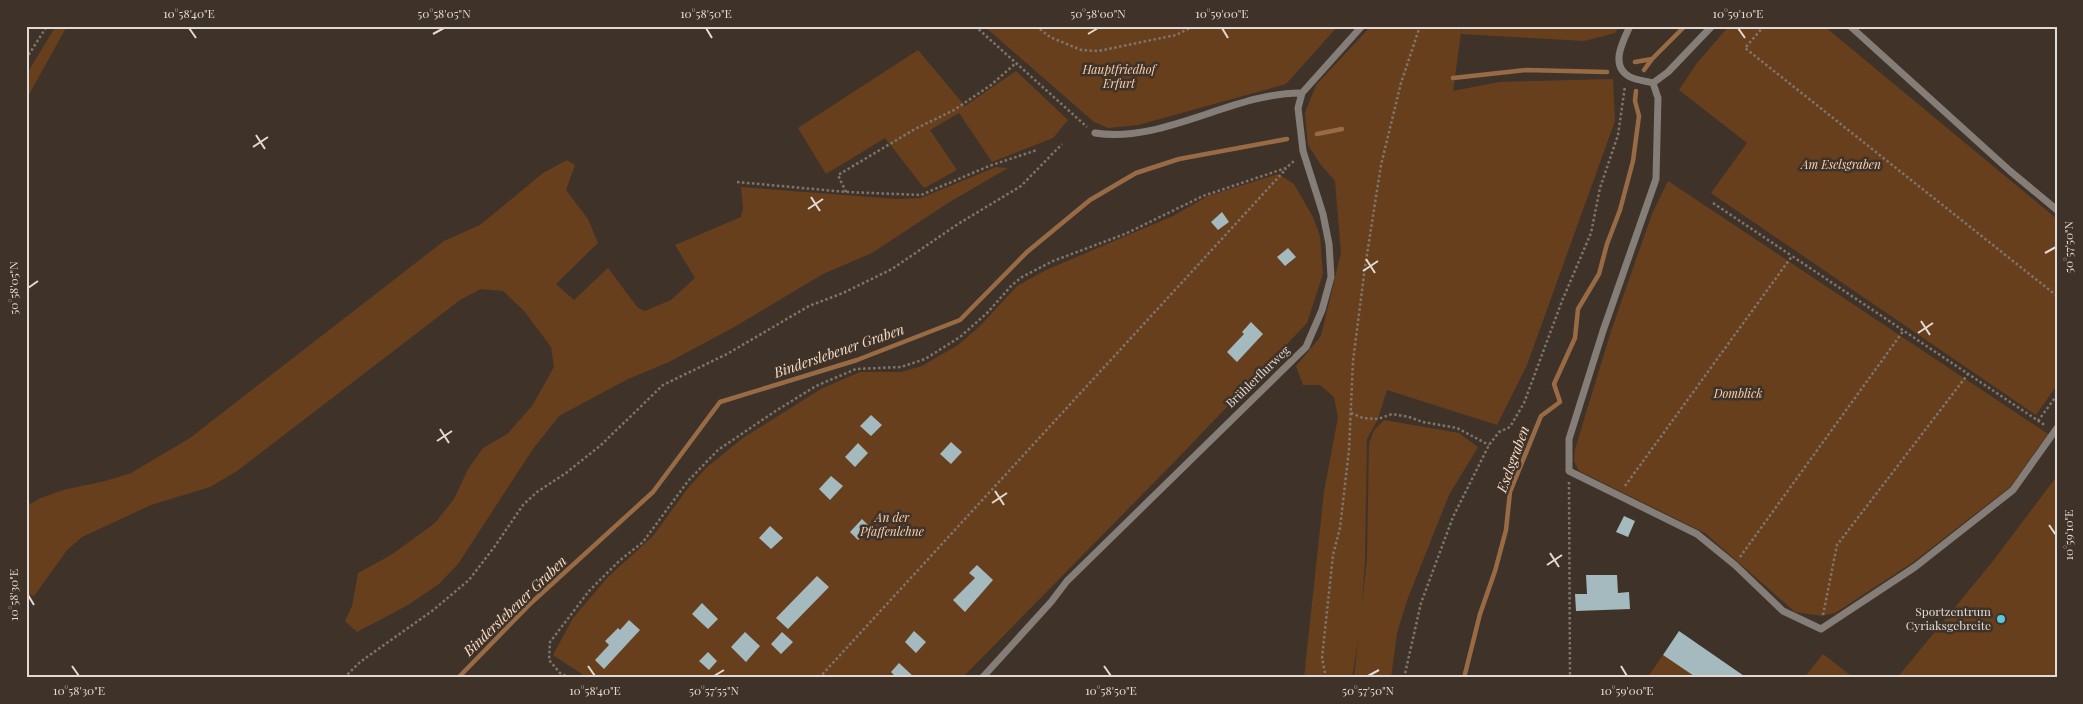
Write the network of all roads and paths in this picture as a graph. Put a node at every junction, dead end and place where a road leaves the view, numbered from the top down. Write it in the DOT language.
graph roads {
  1 [pos="47,26"];
  2 [pos="975,26"];
  3 [pos="1036,26"];
  4 [pos="1194,26"];
  5 [pos="1362,26"];
  6 [pos="1420,26"];
  7 [pos="1630,26"];
  8 [pos="1712,26"];
  9 [pos="1764,26"];
  10 [pos="1850,26"];
  11 [pos="26,59"];
  12 [pos="1016,63"];
  13 [pos="1629,76"];
  14 [pos="1653,83"];
  15 [pos="1302,93"];
  16 [pos="1095,134"];
  17 [pos="1062,144"];
  18 [pos="1037,150"];
  19 [pos="1303,151"];
  20 [pos="1286,168"];
  21 [pos="738,182"];
  22 [pos="846,192"];
  23 [pos="1713,203"];
  24 [pos="2057,210"];
  25 [pos="1792,256"];
  26 [pos="2057,296"];
  27 [pos="1904,330"];
  28 [pos="1968,374"];
  29 [pos="2057,395"];
  30 [pos="1351,413"];
  31 [pos="2038,421"];
  32 [pos="2055,430"];
  33 [pos="1489,445"];
  34 [pos="1569,471"];
  35 [pos="1618,496"];
  36 [pos="1735,565"];
  37 [pos="1821,629"];
  38 [pos="344,678"];
  39 [pos="570,678"];
  40 [pos="819,678"];
  41 [pos="982,678"];
  42 [pos="1326,678"];
  43 [pos="1404,678"];
  44 [pos="1570,678"];
  1 -- 11 [label="path"];
  2 -- 12 [label="path"];
  3 -- 4 [label="path"];
  5 -- 15 [label="lane"];
  6 -- 30 [label="path"];
  7 -- 13 [label="lane"];
  8 -- 14 [label="lane"];
  9 -- 26 [label="path"];
  10 -- 24 [label="lane"];
  12 -- 16 [label="path"];
  12 -- 22 [label="path"];
  13 -- 14 [label="lane"];
  13 -- 33 [label="path"];
  14 -- 34 [label="lane"];
  15 -- 16 [label="lane"];
  15 -- 19 [label="lane, Brühlerflurweg"];
  17 -- 38 [label="path"];
  18 -- 22 [label="path"];
  19 -- 20 [label="path"];
  19 -- 41 [label="lane, Brühlerflurweg"];
  20 -- 39 [label="path"];
  20 -- 40 [label="path"];
  21 -- 22 [label="path"];
  23 -- 25 [label="path"];
  25 -- 27 [label="path"];
  25 -- 35 [label="path"];
  27 -- 28 [label="path"];
  27 -- 36 [label="path"];
  28 -- 31 [label="path"];
  28 -- 37 [label="path"];
  29 -- 31 [label="path"];
  30 -- 33 [label="path"];
  30 -- 42 [label="path"];
  31 -- 32 [label="path"];
  32 -- 37 [label="lane"];
  33 -- 43 [label="path"];
  34 -- 35 [label="lane"];
  34 -- 44 [label="path"];
  35 -- 36 [label="lane"];
  36 -- 37 [label="lane"];
}
